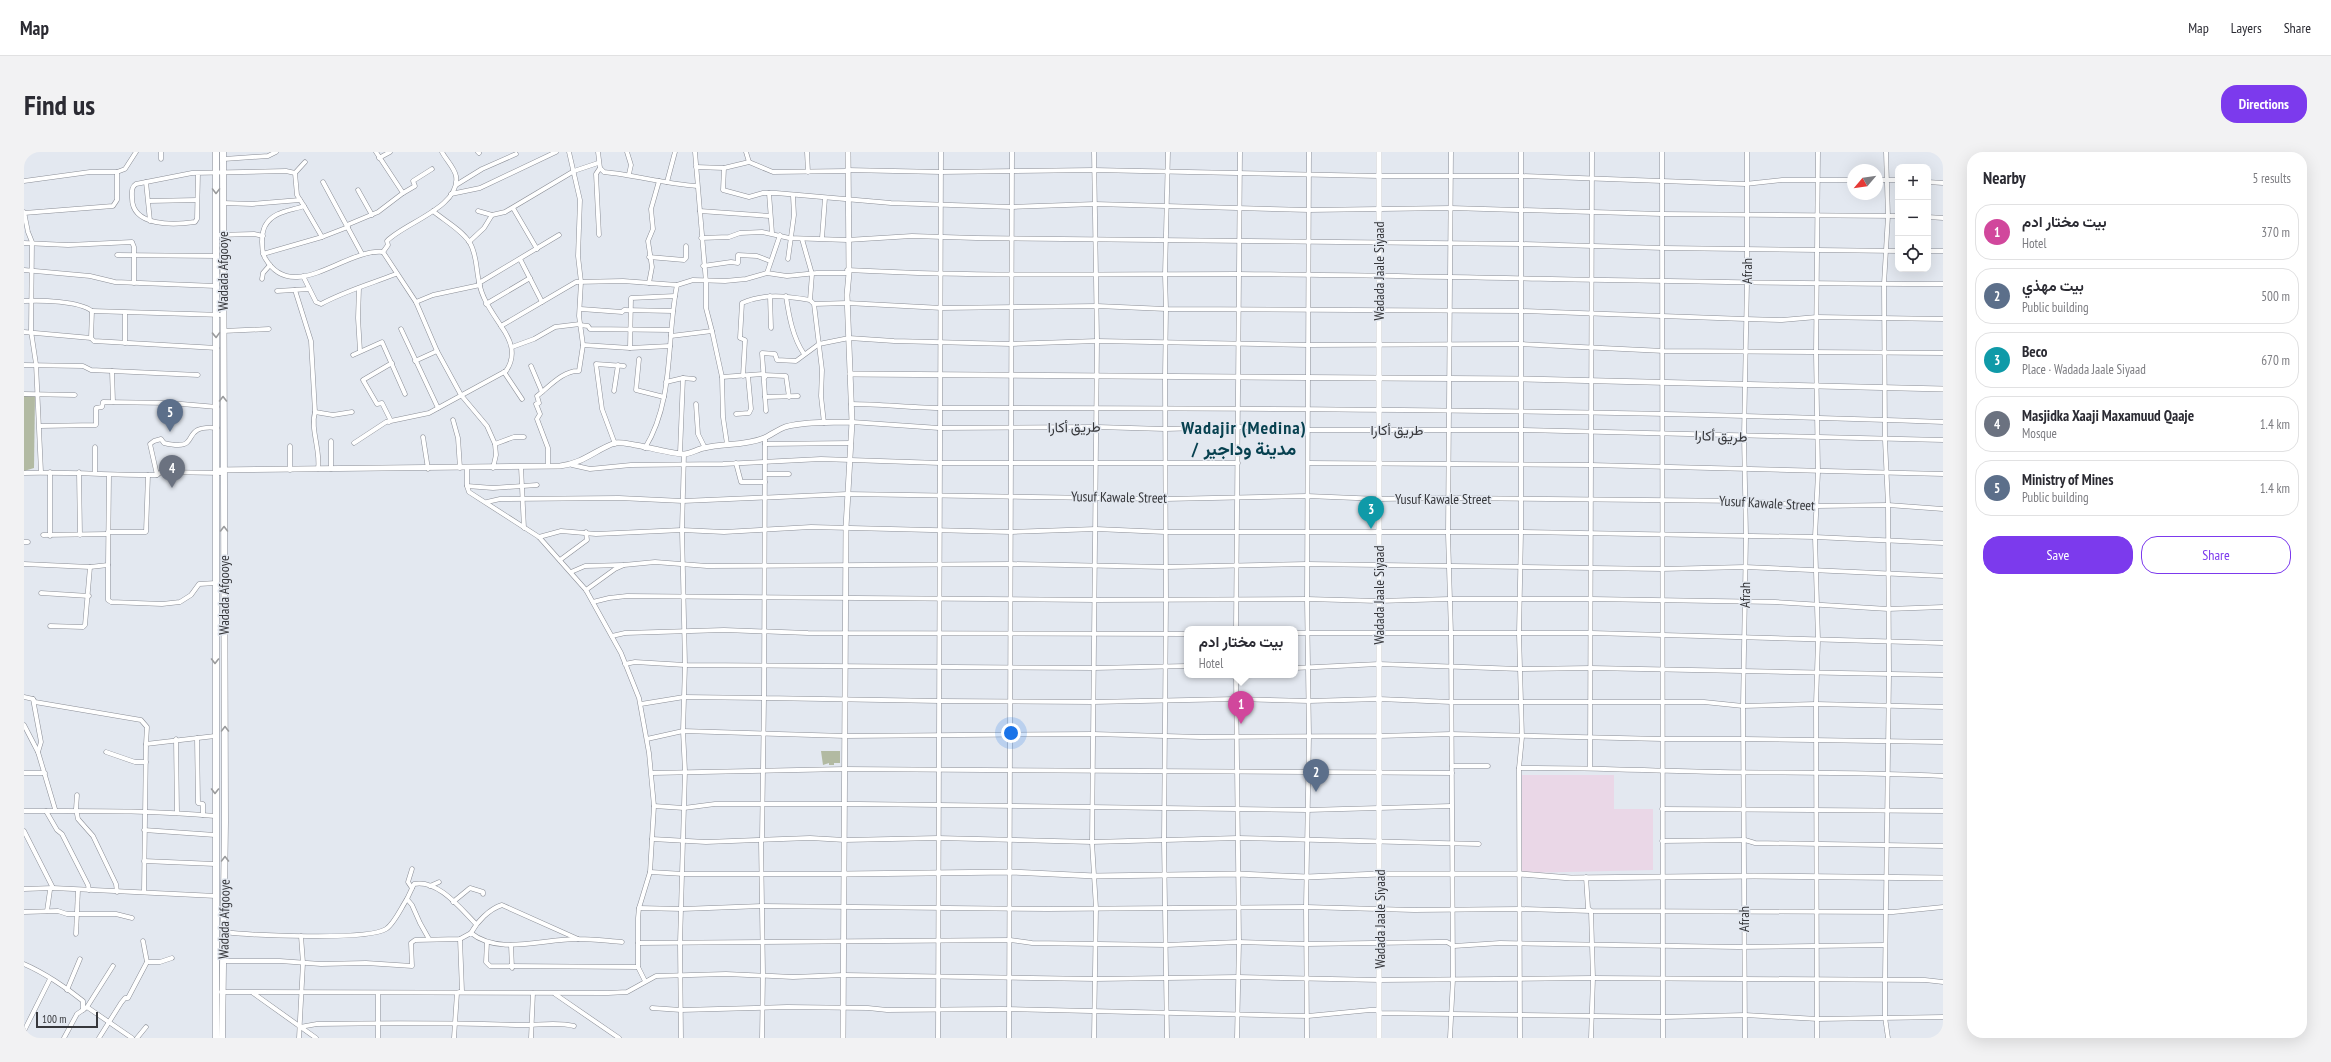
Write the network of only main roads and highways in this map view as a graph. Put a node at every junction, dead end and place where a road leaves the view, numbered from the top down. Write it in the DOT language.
graph roads {
  1 [pos="216,152"];
  2 [pos="223,152"];
  3 [pos="1379,152"];
  4 [pos="220,347"];
  5 [pos="219,991"];
  6 [pos="216,1038"];
  7 [pos="222,1038"];
  8 [pos="1379,1038"];
  1 -- 4 [label="highway, Wadada Afgooye, one-way"];
  2 -- 4 [label="highway, Wadada Afgooye"];
  3 -- 8 [label="main road, Wadada Jaale Siyaad"];
  4 -- 5 [label="highway, Wadada Afgooye, one-way"];
  5 -- 4 [label="highway, Wadada Afgooye, one-way"];
  5 -- 6 [label="highway, Wadada Afgooye"];
  5 -- 7 [label="highway, Wadada Afgooye"];
}
